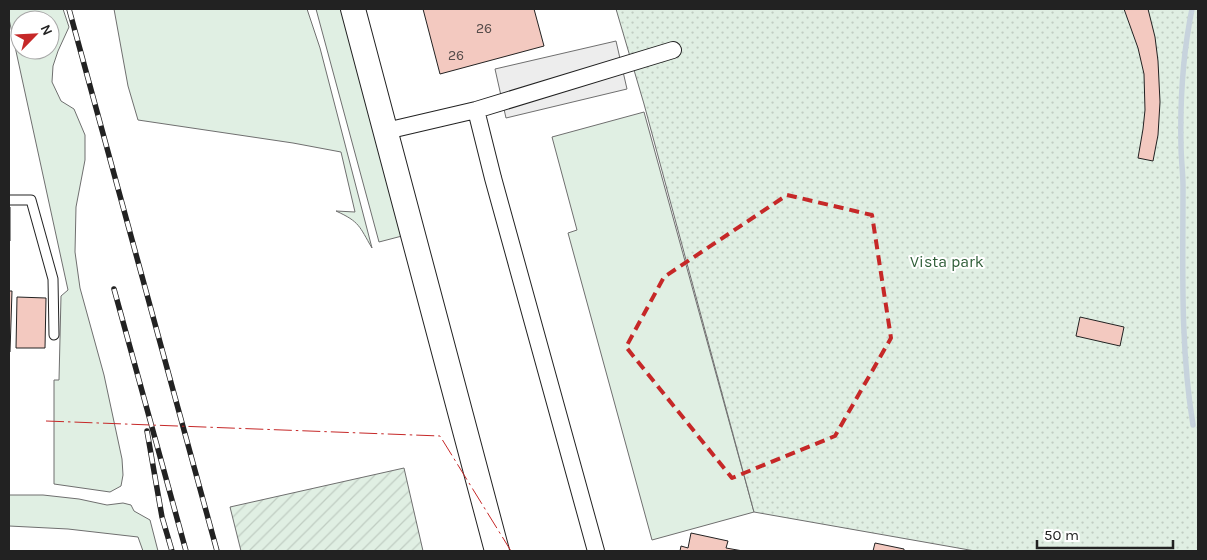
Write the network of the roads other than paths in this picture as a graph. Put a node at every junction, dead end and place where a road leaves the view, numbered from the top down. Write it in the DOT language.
graph roads {
  1 [pos="353,9"];
  2 [pos="673,50"];
  3 [pos="476,110"];
  4 [pos="386,131"];
  5 [pos="9,200"];
  6 [pos="54,335"];
  7 [pos="497,551"];
  8 [pos="596,551"];
  1 -- 4 [label="street"];
  2 -- 3 [label="street"];
  3 -- 4 [label="street"];
  3 -- 8 [label="street"];
  4 -- 7 [label="street"];
  5 -- 6 [label="lane"];
}
